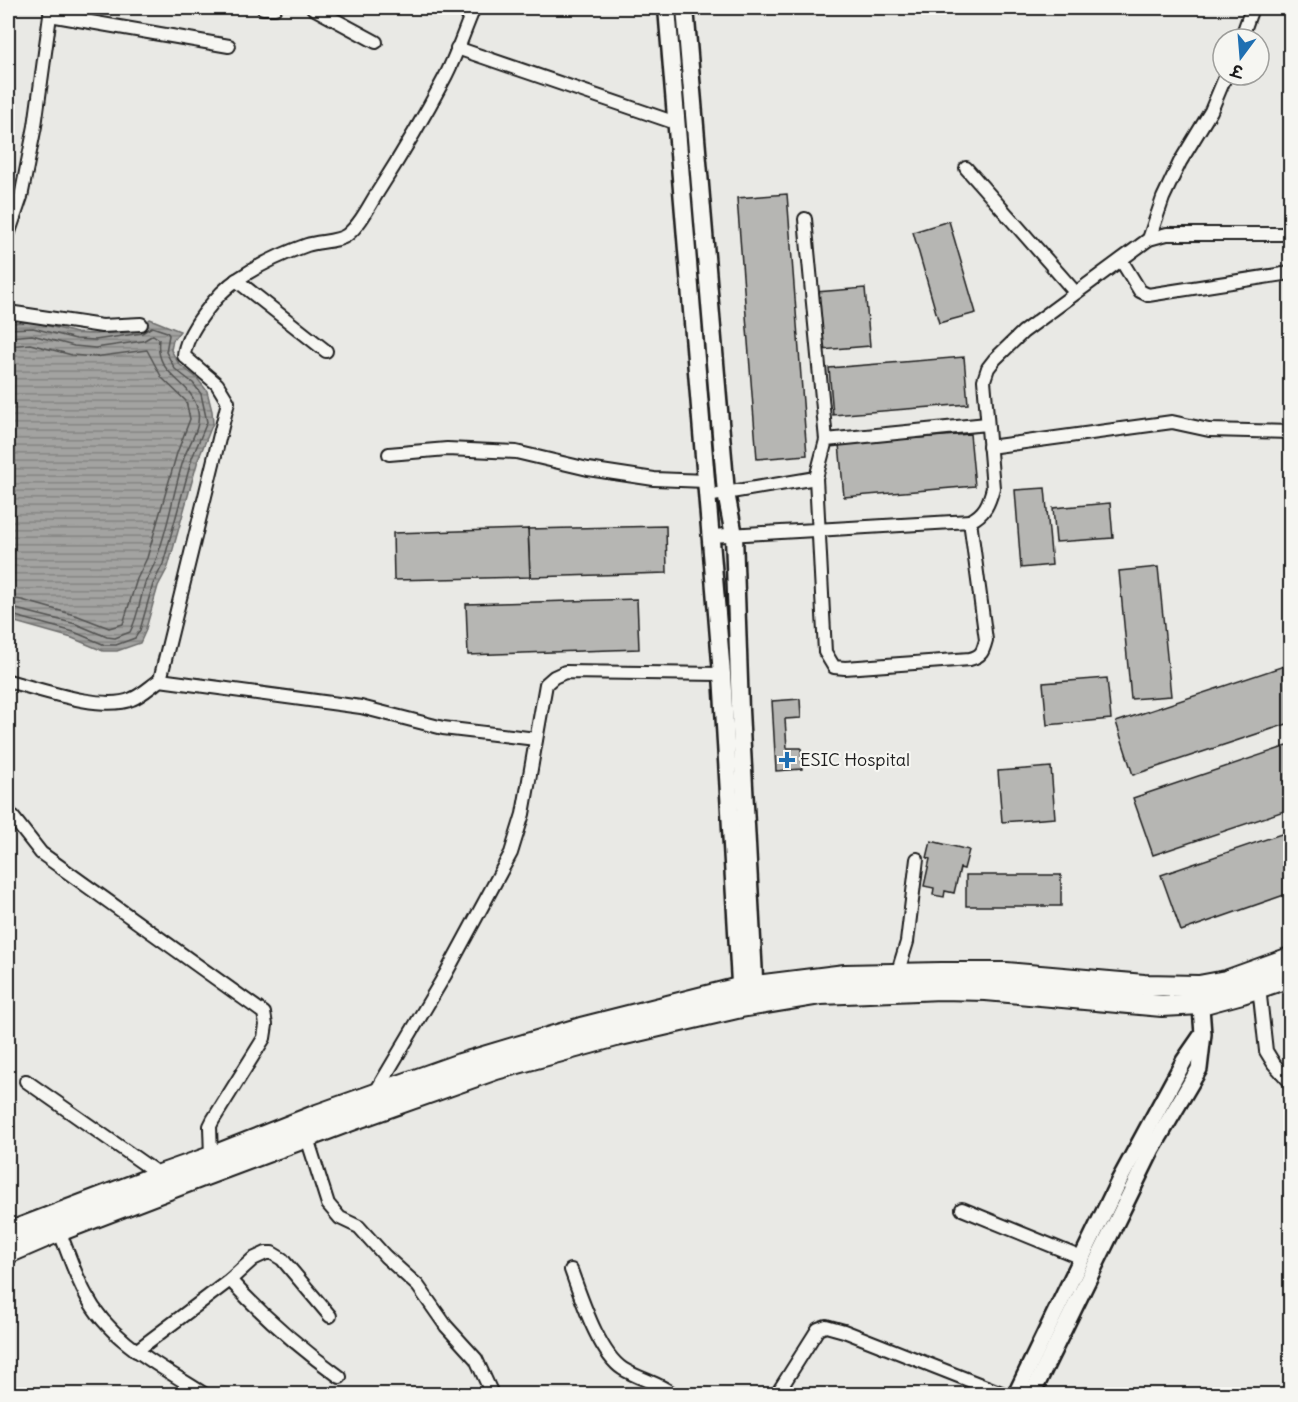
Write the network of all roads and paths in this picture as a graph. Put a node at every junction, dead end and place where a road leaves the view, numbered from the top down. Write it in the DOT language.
graph roads {
  1 [pos="263,8"];
  2 [pos="275,8"];
  3 [pos="313,8"];
  4 [pos="474,8"];
  5 [pos="667,8"];
  6 [pos="685,8"];
  7 [pos="1252,8"];
  8 [pos="51,11"];
  9 [pos="1245,27"];
  10 [pos="376,42"];
  11 [pos="229,46"];
  12 [pos="457,48"];
  13 [pos="1221,87"];
  14 [pos="676,123"];
  15 [pos="966,168"];
  16 [pos="805,219"];
  17 [pos="1290,234"];
  18 [pos="8,236"];
  19 [pos="1149,239"];
  20 [pos="1121,260"];
  21 [pos="1290,273"];
  22 [pos="236,280"];
  23 [pos="1075,292"];
  24 [pos="8,312"];
  25 [pos="141,324"];
  26 [pos="326,351"];
  27 [pos="987,424"];
  28 [pos="1290,432"];
  29 [pos="826,440"];
  30 [pos="989,447"];
  31 [pos="389,453"];
  32 [pos="816,478"];
  33 [pos="707,488"];
  34 [pos="726,493"];
  35 [pos="970,521"];
  36 [pos="819,530"];
  37 [pos="734,535"];
  38 [pos="711,536"];
  39 [pos="722,674"];
  40 [pos="160,680"];
  41 [pos="8,681"];
  42 [pos="536,739"];
  43 [pos="8,811"];
  44 [pos="917,859"];
  45 [pos="1290,958"];
  46 [pos="1290,976"];
  47 [pos="896,982"];
  48 [pos="1259,987"];
  49 [pos="1200,995"];
  50 [pos="747,996"];
  51 [pos="1203,1034"];
  52 [pos="26,1082"];
  53 [pos="1290,1082"];
  54 [pos="375,1093"];
  55 [pos="307,1138"];
  56 [pos="211,1157"];
  57 [pos="160,1174"];
  58 [pos="962,1209"];
  59 [pos="59,1231"];
  60 [pos="8,1233"];
  61 [pos="8,1253"];
  62 [pos="1082,1258"];
  63 [pos="571,1270"];
  64 [pos="230,1280"];
  65 [pos="330,1316"];
  66 [pos="136,1351"];
  67 [pos="340,1377"];
  68 [pos="204,1395"];
  69 [pos="492,1395"];
  70 [pos="673,1395"];
  71 [pos="777,1395"];
  72 [pos="1004,1395"];
  73 [pos="1016,1395"];
  74 [pos="1032,1395"];
  1 -- 2 [label="street"];
  3 -- 10 [label="street"];
  4 -- 12 [label="street"];
  5 -- 14 [label="main road"];
  6 -- 34 [label="main road"];
  7 -- 9 [label="street"];
  8 -- 11 [label="street"];
  8 -- 18 [label="street"];
  12 -- 14 [label="street"];
  12 -- 22 [label="street"];
  13 -- 19 [label="street"];
  14 -- 33 [label="main road"];
  15 -- 23 [label="street"];
  16 -- 29 [label="street"];
  17 -- 19 [label="street"];
  19 -- 20 [label="street"];
  20 -- 21 [label="street"];
  20 -- 23 [label="street"];
  22 -- 26 [label="street"];
  22 -- 40 [label="street"];
  23 -- 27 [label="street"];
  24 -- 25 [label="street"];
  27 -- 29 [label="street"];
  27 -- 30 [label="street"];
  28 -- 30 [label="street"];
  29 -- 32 [label="street"];
  30 -- 35 [label="street"];
  31 -- 33 [label="street"];
  32 -- 34 [label="street"];
  32 -- 36 [label="street"];
  33 -- 34 [label="street"];
  33 -- 38 [label="main road"];
  34 -- 37 [label="main road"];
  35 -- 36 [label="street"];
  35 -- 36 [label="street"];
  36 -- 37 [label="street"];
  37 -- 38 [label="street"];
  37 -- 50 [label="main road"];
  38 -- 39 [label="main road"];
  39 -- 42 [label="street"];
  39 -- 50 [label="main road"];
  40 -- 41 [label="street"];
  40 -- 42 [label="street"];
  42 -- 54 [label="street"];
  43 -- 56 [label="street"];
  44 -- 47 [label="street"];
  45 -- 49 [label="main road"];
  46 -- 48 [label="main road"];
  47 -- 49 [label="main road"];
  47 -- 50 [label="main road"];
  48 -- 49 [label="main road"];
  48 -- 53 [label="street"];
  49 -- 51 [label="street"];
  50 -- 54 [label="main road"];
  50 -- 55 [label="main road"];
  51 -- 62 [label="street"];
  51 -- 74 [label="street"];
  52 -- 57 [label="street"];
  54 -- 56 [label="main road"];
  55 -- 59 [label="main road"];
  55 -- 69 [label="street"];
  56 -- 57 [label="main road"];
  57 -- 60 [label="main road"];
  58 -- 62 [label="street"];
  59 -- 61 [label="main road"];
  59 -- 66 [label="street"];
  62 -- 73 [label="street"];
  63 -- 70 [label="street"];
  64 -- 65 [label="street"];
  64 -- 66 [label="street"];
  64 -- 67 [label="street"];
  66 -- 68 [label="street"];
  71 -- 72 [label="street"];
}
